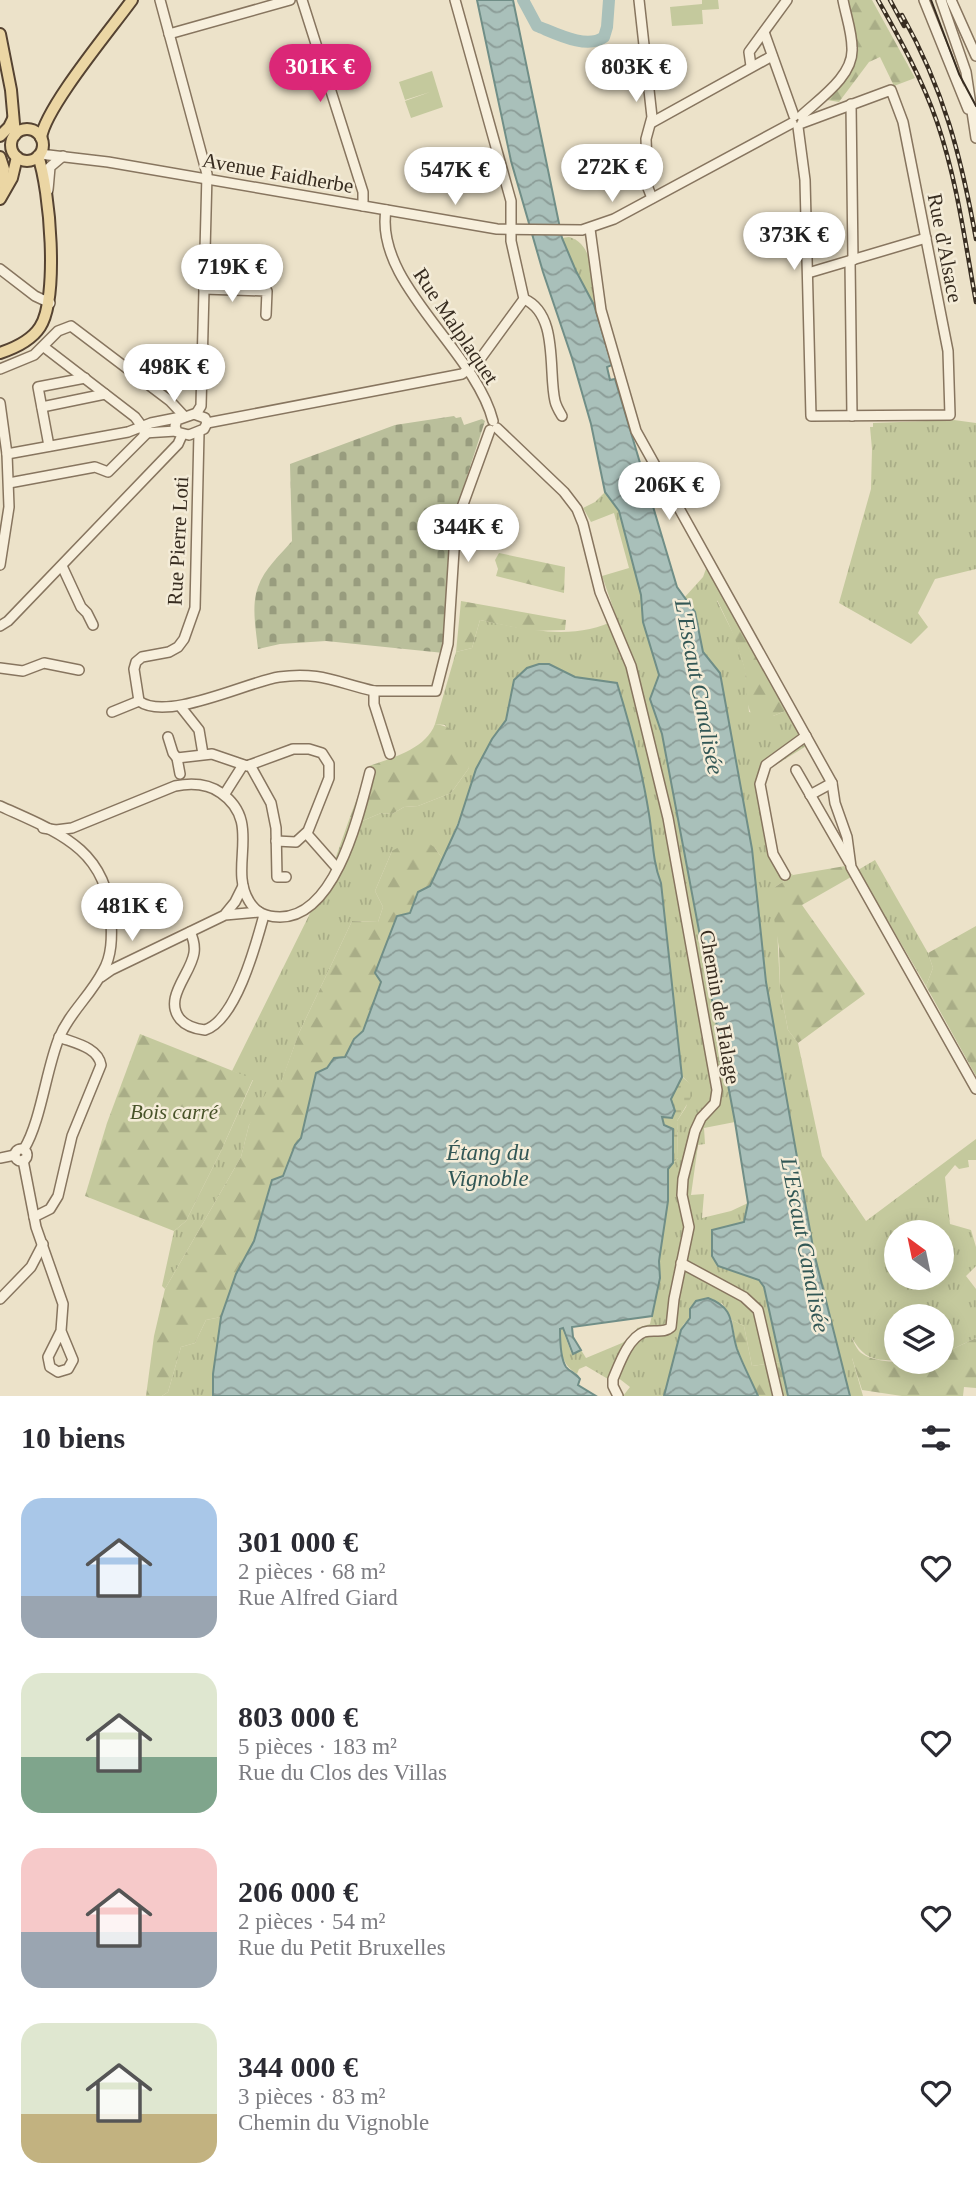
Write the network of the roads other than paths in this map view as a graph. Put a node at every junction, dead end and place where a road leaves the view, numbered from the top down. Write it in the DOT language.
graph roads {
  1 [pos="132,0"];
  2 [pos="160,0"];
  3 [pos="290,0"];
  4 [pos="302,0"];
  5 [pos="455,0"];
  6 [pos="639,0"];
  7 [pos="787,0"];
  8 [pos="843,0"];
  9 [pos="924,0"];
  10 [pos="941,0"];
  11 [pos="951,0"];
  12 [pos="764,32"];
  13 [pos="0,34"];
  14 [pos="169,34"];
  15 [pos="772,56"];
  16 [pos="976,56"];
  17 [pos="751,66"];
  18 [pos="966,72"];
  19 [pos="11,90"];
  20 [pos="976,90"];
  21 [pos="63,95"];
  22 [pos="851,104"];
  23 [pos="13,116"];
  24 [pos="797,121"];
  25 [pos="651,123"];
  26 [pos="974,126"];
  27 [pos="0,136"];
  28 [pos="976,138"];
  29 [pos="41,140"];
  30 [pos="14,141"];
  31 [pos="39,155"];
  32 [pos="63,156"];
  33 [pos="0,157"];
  34 [pos="108,162"];
  35 [pos="207,179"];
  36 [pos="0,198"];
  37 [pos="652,198"];
  38 [pos="47,202"];
  39 [pos="363,206"];
  40 [pos="386,210"];
  41 [pos="590,229"];
  42 [pos="510,230"];
  43 [pos="926,238"];
  44 [pos="852,260"];
  45 [pos="0,269"];
  46 [pos="808,273"];
  47 [pos="204,289"];
  48 [pos="524,299"];
  49 [pos="50,303"];
  50 [pos="266,315"];
  51 [pos="44,346"];
  52 [pos="2,355"];
  53 [pos="0,369"];
  54 [pos="470,370"];
  55 [pos="85,378"];
  56 [pos="105,394"];
  57 [pos="0,403"];
  58 [pos="42,407"];
  59 [pos="197,414"];
  60 [pos="562,416"];
  61 [pos="852,416"];
  62 [pos="183,417"];
  63 [pos="207,423"];
  64 [pos="493,426"];
  65 [pos="144,430"];
  66 [pos="199,432"];
  67 [pos="179,433"];
  68 [pos="50,446"];
  69 [pos="7,454"];
  70 [pos="9,483"];
  71 [pos="0,565"];
  72 [pos="62,566"];
  73 [pos="93,625"];
  74 [pos="0,626"];
  75 [pos="631,666"];
  76 [pos="0,668"];
  77 [pos="79,670"];
  78 [pos="374,691"];
  79 [pos="139,701"];
  80 [pos="180,706"];
  81 [pos="112,712"];
  82 [pos="806,736"];
  83 [pos="168,737"];
  84 [pos="203,754"];
  85 [pos="390,754"];
  86 [pos="177,758"];
  87 [pos="246,765"];
  88 [pos="796,770"];
  89 [pos="370,772"];
  90 [pos="180,774"];
  91 [pos="832,783"];
  92 [pos="224,795"];
  93 [pos="810,795"];
  94 [pos="0,806"];
  95 [pos="78,826"];
  96 [pos="44,828"];
  97 [pos="307,834"];
  98 [pos="276,841"];
  99 [pos="75,844"];
  100 [pos="851,867"];
  101 [pos="337,868"];
  102 [pos="785,875"];
  103 [pos="286,877"];
  104 [pos="243,886"];
  105 [pos="262,914"];
  106 [pos="225,915"];
  107 [pos="190,932"];
  108 [pos="110,950"];
  109 [pos="126,962"];
  110 [pos="99,979"];
  111 [pos="59,1037"];
  112 [pos="976,1089"];
  113 [pos="21,1155"];
  114 [pos="0,1157"];
  115 [pos="34,1217"];
  116 [pos="43,1244"];
  117 [pos="681,1263"];
  118 [pos="31,1266"];
  119 [pos="51,1266"];
  120 [pos="0,1299"];
  121 [pos="61,1331"];
  122 [pos="618,1396"];
  123 [pos="778,1396"];
  1 -- 21 [label="main road"];
  2 -- 14 [label="street"];
  3 -- 14 [label="street"];
  4 -- 39 [label="street"];
  5 -- 42 [label="street"];
  6 -- 25 [label="street"];
  7 -- 12 [label="street"];
  8 -- 24 [label="street"];
  9 -- 26 [label="street"];
  10 -- 18 [label="street"];
  11 -- 16 [label="street"];
  12 -- 15 [label="street"];
  12 -- 17 [label="street"];
  13 -- 19 [label="main road"];
  14 -- 35 [label="street"];
  15 -- 17 [label="street"];
  15 -- 24 [label="street"];
  17 -- 25 [label="street"];
  18 -- 20 [label="street"];
  18 -- 26 [label="street"];
  19 -- 23 [label="main road"];
  19 -- 30 [label="main road"];
  21 -- 29 [label="main road"];
  21 -- 30 [label="main road"];
  22 -- 24 [label="street"];
  22 -- 43 [label="street, Rue d'Alsace"];
  22 -- 44 [label="street"];
  23 -- 27 [label="main road"];
  23 -- 30 [label="main road"];
  24 -- 37 [label="street, Avenue Faidherbe"];
  24 -- 46 [label="street"];
  25 -- 37 [label="street"];
  26 -- 28 [label="street"];
  29 -- 30 [label="main road"];
  29 -- 31 [label="main road"];
  29 -- 34 [label="street, Avenue Faidherbe"];
  30 -- 31 [label="main road"];
  30 -- 36 [label="main road"];
  31 -- 32 [label="street, Avenue Faidherbe"];
  31 -- 38 [label="main road"];
  32 -- 34 [label="street, Avenue Faidherbe"];
  32 -- 38 [label="street"];
  33 -- 36 [label="main road"];
  34 -- 35 [label="street, Avenue Faidherbe"];
  35 -- 39 [label="street, Avenue Faidherbe"];
  35 -- 47 [label="street"];
  37 -- 41 [label="street, Avenue Faidherbe"];
  38 -- 49 [label="main road"];
  39 -- 40 [label="street, Avenue Faidherbe"];
  40 -- 42 [label="street, Avenue Faidherbe"];
  40 -- 54 [label="street, Rue Malplaquet"];
  41 -- 42 [label="street, Avenue Faidherbe"];
  41 -- 82 [label="street"];
  42 -- 48 [label="street"];
  43 -- 44 [label="street"];
  43 -- 61 [label="street, Rue d'Alsace"];
  44 -- 46 [label="street"];
  44 -- 61 [label="street"];
  45 -- 49 [label="street"];
  46 -- 61 [label="street"];
  47 -- 50 [label="street"];
  47 -- 59 [label="street"];
  48 -- 54 [label="street"];
  48 -- 60 [label="street"];
  49 -- 52 [label="main road"];
  51 -- 53 [label="street"];
  51 -- 55 [label="street"];
  51 -- 62 [label="street"];
  54 -- 63 [label="street"];
  54 -- 64 [label="street, Rue Malplaquet"];
  55 -- 56 [label="street"];
  55 -- 58 [label="street"];
  56 -- 58 [label="street"];
  56 -- 65 [label="street"];
  57 -- 69 [label="street"];
  58 -- 68 [label="street"];
  59 -- 62 [label="street"];
  59 -- 63 [label="street"];
  62 -- 65 [label="street"];
  62 -- 67 [label="street"];
  63 -- 66 [label="street"];
  64 -- 75 [label="street, Rue Malplaquet"];
  64 -- 78 [label="street"];
  65 -- 67 [label="street"];
  65 -- 68 [label="street"];
  65 -- 70 [label="street"];
  66 -- 67 [label="street"];
  66 -- 79 [label="street, Rue Pierre Loti"];
  67 -- 72 [label="street"];
  68 -- 69 [label="street"];
  69 -- 70 [label="street"];
  70 -- 71 [label="street"];
  72 -- 73 [label="street"];
  72 -- 74 [label="street"];
  75 -- 117 [label="street, Chemin de Halage"];
  76 -- 77 [label="street"];
  78 -- 80 [label="street"];
  78 -- 85 [label="street"];
  79 -- 80 [label="street"];
  79 -- 81 [label="street"];
  80 -- 84 [label="street"];
  82 -- 91 [label="street"];
  82 -- 102 [label="street"];
  83 -- 86 [label="street"];
  84 -- 86 [label="street"];
  84 -- 87 [label="street"];
  86 -- 90 [label="street"];
  87 -- 92 [label="street"];
  87 -- 97 [label="street"];
  87 -- 98 [label="street"];
  88 -- 93 [label="street"];
  89 -- 101 [label="street"];
  91 -- 93 [label="street"];
  91 -- 100 [label="street"];
  92 -- 95 [label="street"];
  92 -- 104 [label="street"];
  93 -- 100 [label="street"];
  94 -- 96 [label="street"];
  95 -- 96 [label="street"];
  95 -- 99 [label="street"];
  96 -- 99 [label="street"];
  97 -- 98 [label="street"];
  97 -- 101 [label="street"];
  98 -- 103 [label="street"];
  99 -- 108 [label="street"];
  100 -- 112 [label="street"];
  101 -- 105 [label="street"];
  104 -- 105 [label="street"];
  104 -- 106 [label="street"];
  105 -- 106 [label="street"];
  105 -- 107 [label="street"];
  106 -- 107 [label="street"];
  107 -- 109 [label="street"];
  108 -- 109 [label="street"];
  108 -- 110 [label="street"];
  109 -- 110 [label="street"];
  110 -- 111 [label="street"];
  111 -- 113 [label="street"];
  111 -- 115 [label="street"];
  113 -- 114 [label="street"];
  113 -- 115 [label="street"];
  115 -- 116 [label="street"];
  116 -- 118 [label="street"];
  116 -- 119 [label="street"];
  117 -- 122 [label="street, Chemin de Halage"];
  117 -- 123 [label="street"];
  118 -- 119 [label="street"];
  118 -- 120 [label="street"];
  119 -- 121 [label="street"];
}
